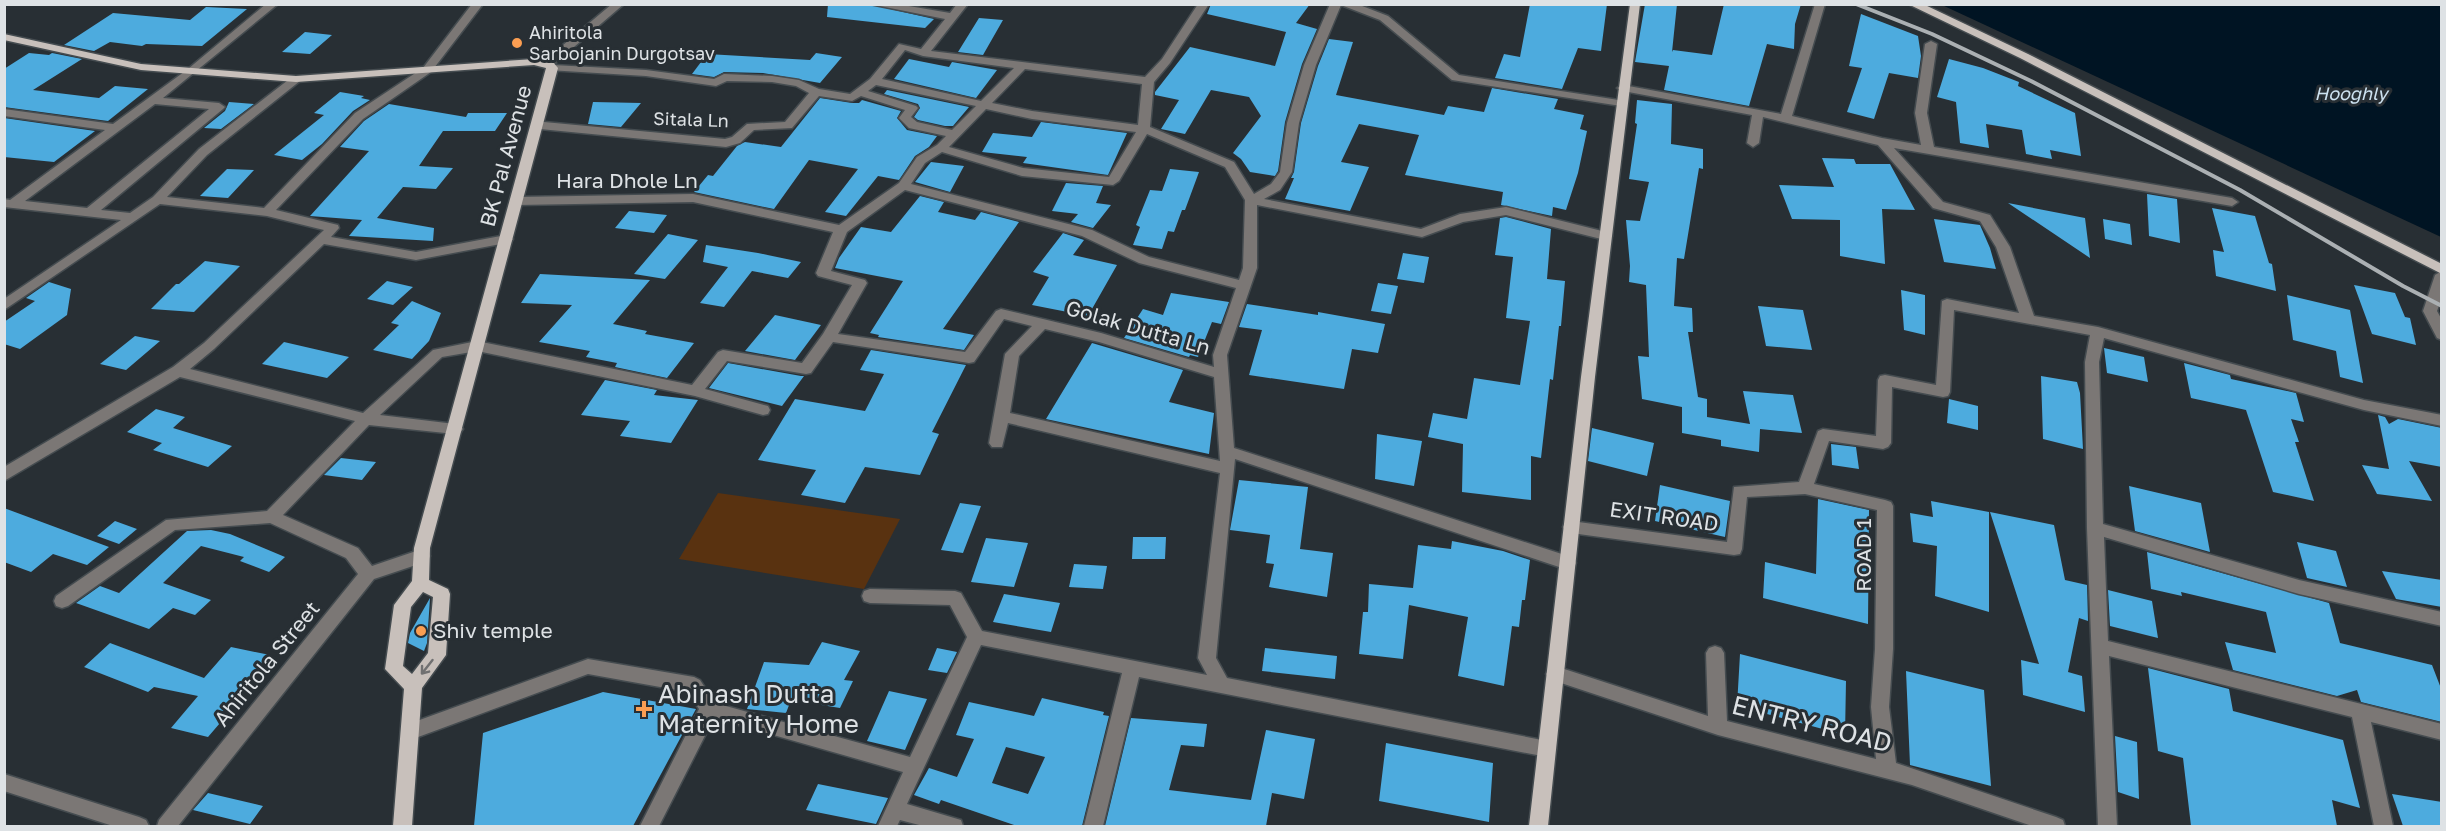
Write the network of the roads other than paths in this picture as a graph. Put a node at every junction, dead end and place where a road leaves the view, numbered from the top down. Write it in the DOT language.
graph roads {
  1 [pos="273,4"];
  2 [pos="478,4"];
  3 [pos="619,4"];
  4 [pos="875,4"];
  5 [pos="963,4"];
  6 [pos="1204,4"];
  7 [pos="1336,4"];
  8 [pos="1346,4"];
  9 [pos="1635,4"];
  10 [pos="1820,4"];
  11 [pos="1913,4"];
  12 [pos="953,17"];
  13 [pos="6,39"];
  14 [pos="1931,44"];
  15 [pos="923,53"];
  16 [pos="550,65"];
  17 [pos="1023,65"];
  18 [pos="427,70"];
  19 [pos="192,71"];
  20 [pos="296,79"];
  21 [pos="874,81"];
  22 [pos="1148,81"];
  23 [pos="816,92"];
  24 [pos="855,95"];
  25 [pos="1622,95"];
  26 [pos="151,100"];
  27 [pos="986,104"];
  28 [pos="4,112"];
  29 [pos="1758,114"];
  30 [pos="1786,118"];
  31 [pos="544,126"];
  32 [pos="115,128"];
  33 [pos="1144,129"];
  34 [pos="956,134"];
  35 [pos="1882,142"];
  36 [pos="1754,143"];
  37 [pos="941,148"];
  38 [pos="1928,150"];
  39 [pos="903,186"];
  40 [pos="156,200"];
  41 [pos="1251,200"];
  42 [pos="517,201"];
  43 [pos="2232,202"];
  44 [pos="9,203"];
  45 [pos="90,212"];
  46 [pos="267,212"];
  47 [pos="133,217"];
  48 [pos="841,230"];
  49 [pos="1605,236"];
  50 [pos="506,239"];
  51 [pos="322,240"];
  52 [pos="2442,270"];
  53 [pos="2442,275"];
  54 [pos="1244,286"];
  55 [pos="4,306"];
  56 [pos="2029,320"];
  57 [pos="1042,324"];
  58 [pos="2098,332"];
  59 [pos="2442,335"];
  60 [pos="830,337"];
  61 [pos="477,346"];
  62 [pos="178,371"];
  63 [pos="1221,374"];
  64 [pos="695,390"];
  65 [pos="763,410"];
  66 [pos="1002,416"];
  67 [pos="366,418"];
  68 [pos="2442,421"];
  69 [pos="455,429"];
  70 [pos="997,443"];
  71 [pos="1227,451"];
  72 [pos="1228,469"];
  73 [pos="4,475"];
  74 [pos="1805,488"];
  75 [pos="271,517"];
  76 [pos="1571,527"];
  77 [pos="2095,528"];
  78 [pos="422,556"];
  79 [pos="1568,563"];
  80 [pos="368,574"];
  81 [pos="420,584"];
  82 [pos="870,596"];
  83 [pos="63,601"];
  84 [pos="2442,619"];
  85 [pos="976,637"];
  86 [pos="2100,646"];
  87 [pos="1715,653"];
  88 [pos="1132,669"];
  89 [pos="1555,674"];
  90 [pos="413,686"];
  91 [pos="1222,687"];
  92 [pos="709,709"];
  93 [pos="2360,712"];
  94 [pos="1718,727"];
  95 [pos="410,732"];
  96 [pos="2442,732"];
  97 [pos="1547,749"];
  98 [pos="916,767"];
  99 [pos="1887,770"];
  100 [pos="4,782"];
  101 [pos="891,818"];
  102 [pos="139,826"];
  103 [pos="166,826"];
  104 [pos="403,826"];
  105 [pos="649,826"];
  106 [pos="954,826"];
  107 [pos="1093,826"];
  108 [pos="1538,826"];
  109 [pos="2056,826"];
  110 [pos="2107,826"];
  111 [pos="2384,826"];
  1 -- 19 [label="street"];
  2 -- 18 [label="street"];
  3 -- 16 [label="street"];
  4 -- 12 [label="street"];
  5 -- 12 [label="street"];
  6 -- 22 [label="street"];
  7 -- 41 [label="street"];
  8 -- 25 [label="street"];
  9 -- 25 [label="main road"];
  10 -- 30 [label="street"];
  11 -- 52 [label="main road"];
  12 -- 15 [label="street"];
  13 -- 19 [label="main road, BK Pal Avenue"];
  14 -- 38 [label="street"];
  15 -- 17 [label="street"];
  15 -- 21 [label="street"];
  16 -- 18 [label="main road, BK Pal Avenue"];
  16 -- 23 [label="street"];
  16 -- 42 [label="main road, BK Pal Avenue"];
  17 -- 22 [label="street"];
  17 -- 27 [label="street"];
  18 -- 20 [label="main road, BK Pal Avenue"];
  18 -- 46 [label="street"];
  19 -- 20 [label="main road, BK Pal Avenue"];
  19 -- 26 [label="street"];
  20 -- 40 [label="street"];
  21 -- 24 [label="street"];
  21 -- 27 [label="street"];
  22 -- 33 [label="street"];
  23 -- 24 [label="street"];
  23 -- 31 [label="street, Sitala Ln"];
  24 -- 34 [label="street"];
  25 -- 29 [label="street"];
  25 -- 49 [label="main road"];
  26 -- 32 [label="street"];
  26 -- 45 [label="street"];
  27 -- 33 [label="street"];
  27 -- 34 [label="street"];
  28 -- 32 [label="street"];
  29 -- 30 [label="street"];
  29 -- 36 [label="street"];
  30 -- 35 [label="street"];
  32 -- 44 [label="street"];
  33 -- 37 [label="street"];
  33 -- 41 [label="street"];
  34 -- 37 [label="street"];
  35 -- 38 [label="street"];
  35 -- 56 [label="street"];
  37 -- 39 [label="street"];
  38 -- 43 [label="street"];
  39 -- 48 [label="street"];
  39 -- 54 [label="street"];
  40 -- 46 [label="street"];
  40 -- 47 [label="street"];
  41 -- 49 [label="street"];
  41 -- 54 [label="street"];
  42 -- 48 [label="street, Hara Dhole Ln"];
  42 -- 50 [label="main road, BK Pal Avenue"];
  44 -- 45 [label="street"];
  45 -- 47 [label="street"];
  46 -- 51 [label="street"];
  47 -- 55 [label="street"];
  48 -- 60 [label="street"];
  49 -- 76 [label="main road"];
  50 -- 51 [label="street"];
  50 -- 61 [label="main road, BK Pal Avenue"];
  51 -- 62 [label="street"];
  53 -- 59 [label="street"];
  54 -- 63 [label="street"];
  56 -- 58 [label="street"];
  56 -- 74 [label="street"];
  57 -- 60 [label="street, Golak Dutta Ln"];
  57 -- 63 [label="street, Golak Dutta Ln"];
  57 -- 66 [label="street"];
  58 -- 68 [label="street"];
  58 -- 77 [label="street"];
  60 -- 64 [label="street"];
  61 -- 64 [label="street"];
  61 -- 67 [label="street"];
  61 -- 69 [label="main road, BK Pal Avenue"];
  62 -- 67 [label="street"];
  62 -- 73 [label="street"];
  63 -- 71 [label="street"];
  64 -- 65 [label="street"];
  66 -- 70 [label="street"];
  66 -- 72 [label="street"];
  67 -- 69 [label="street"];
  67 -- 75 [label="street"];
  69 -- 78 [label="main road, BK Pal Avenue"];
  71 -- 72 [label="street"];
  71 -- 79 [label="street"];
  72 -- 91 [label="street"];
  74 -- 76 [label="street, EXIT ROAD"];
  74 -- 99 [label="street, ROAD 1"];
  75 -- 80 [label="street"];
  75 -- 83 [label="street"];
  76 -- 79 [label="main road"];
  77 -- 84 [label="street"];
  77 -- 86 [label="street"];
  78 -- 80 [label="street"];
  78 -- 81 [label="main road, BK Pal Avenue"];
  79 -- 89 [label="main road"];
  80 -- 103 [label="street, Ahiritola Street"];
  81 -- 90 [label="main road"];
  81 -- 90 [label="main road, one-way"];
  82 -- 85 [label="street"];
  85 -- 88 [label="street"];
  85 -- 98 [label="street"];
  86 -- 93 [label="street"];
  86 -- 110 [label="street"];
  87 -- 94 [label="street"];
  88 -- 91 [label="street"];
  88 -- 107 [label="street"];
  89 -- 94 [label="street, ENTRY ROAD"];
  89 -- 97 [label="main road"];
  90 -- 95 [label="main road"];
  91 -- 97 [label="street"];
  92 -- 95 [label="street"];
  92 -- 98 [label="street"];
  92 -- 105 [label="street"];
  93 -- 96 [label="street"];
  93 -- 111 [label="street"];
  94 -- 99 [label="street, ENTRY ROAD"];
  95 -- 104 [label="main road"];
  97 -- 108 [label="main road"];
  98 -- 101 [label="street"];
  99 -- 109 [label="street, ENTRY ROAD"];
  100 -- 102 [label="street"];
  101 -- 106 [label="street"];
}
